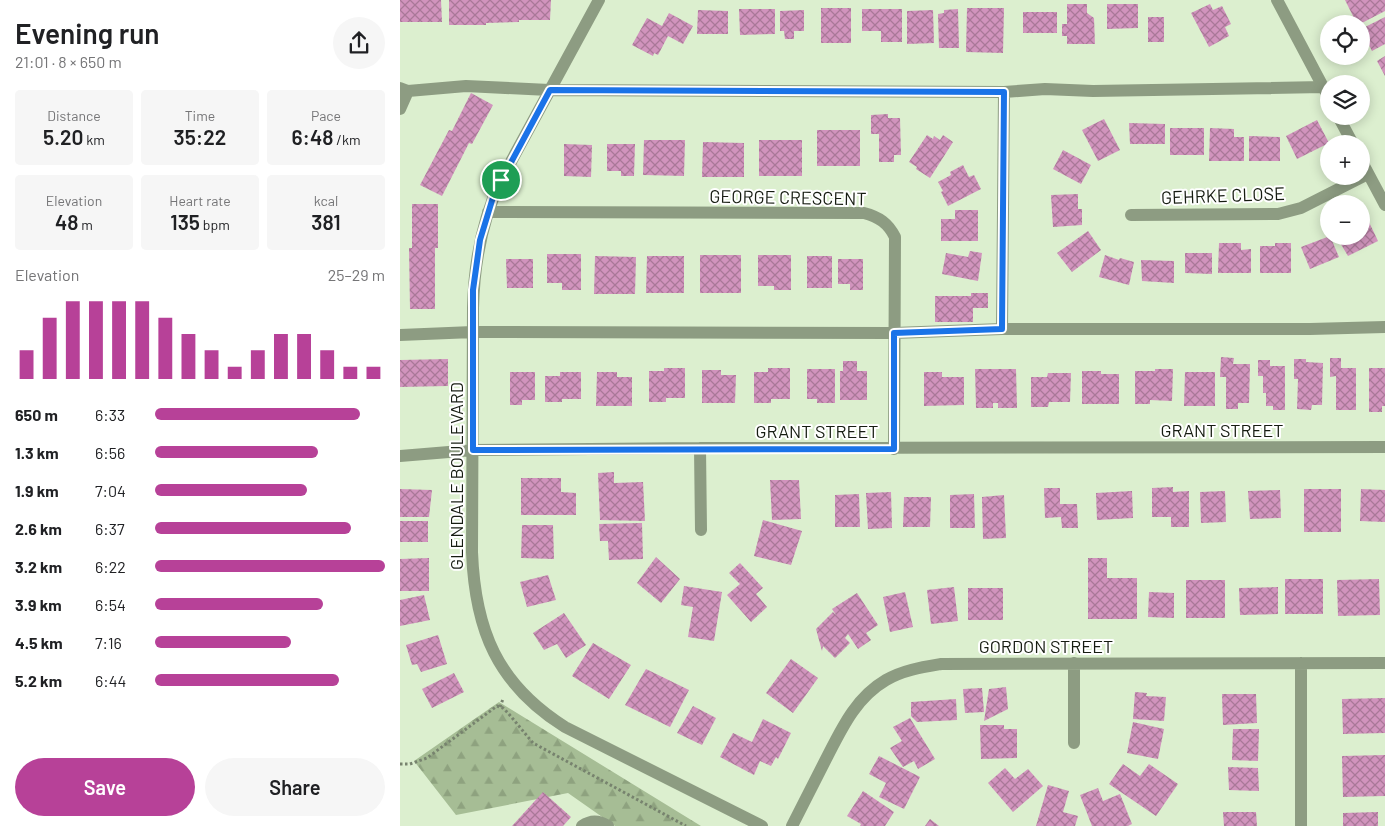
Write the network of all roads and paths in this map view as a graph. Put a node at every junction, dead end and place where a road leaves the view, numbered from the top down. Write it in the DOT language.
graph roads {
  1 [pos="599,0"];
  2 [pos="1277,0"];
  3 [pos="1320,82"];
  4 [pos="404,89"];
  5 [pos="550,90"];
  6 [pos="1004,92"];
  7 [pos="1320,93"];
  8 [pos="400,109"];
  9 [pos="1370,178"];
  10 [pos="1346,185"];
  11 [pos="1385,205"];
  12 [pos="488,212"];
  13 [pos="1131,214"];
  14 [pos="1385,327"];
  15 [pos="1002,329"];
  16 [pos="473,332"];
  17 [pos="894,333"];
  18 [pos="400,335"];
  19 [pos="1385,447"];
  20 [pos="700,448"];
  21 [pos="894,449"];
  22 [pos="473,450"];
  23 [pos="400,456"];
  24 [pos="701,530"];
  25 [pos="1074,663"];
  26 [pos="1301,663"];
  27 [pos="1385,663"];
  28 [pos="503,698"];
  29 [pos="500,707"];
  30 [pos="1074,743"];
  31 [pos="400,764"];
  32 [pos="582,826"];
  33 [pos="608,826"];
  34 [pos="686,826"];
  35 [pos="762,826"];
  36 [pos="792,826"];
  37 [pos="1301,826"];
  1 -- 5 [label="street, GLENDALE BOULEVARD"];
  2 -- 3 [label="street"];
  4 -- 5 [label="street"];
  4 -- 8 [label="street"];
  5 -- 6 [label="street"];
  5 -- 12 [label="street, GLENDALE BOULEVARD"];
  6 -- 7 [label="street"];
  6 -- 15 [label="street"];
  9 -- 11 [label="street"];
  10 -- 13 [label="street, GEHRKE CLOSE"];
  12 -- 16 [label="street, GLENDALE BOULEVARD"];
  12 -- 17 [label="street, GEORGE CRESCENT"];
  14 -- 15 [label="street"];
  15 -- 17 [label="street"];
  16 -- 17 [label="street"];
  16 -- 18 [label="street"];
  16 -- 22 [label="street, GLENDALE BOULEVARD"];
  17 -- 21 [label="street, GEORGE CRESCENT"];
  19 -- 21 [label="street, GRANT STREET"];
  20 -- 21 [label="street, GRANT STREET"];
  20 -- 22 [label="street, GRANT STREET"];
  20 -- 24 [label="street"];
  22 -- 23 [label="street, GRANT STREET"];
  22 -- 35 [label="street, GLENDALE BOULEVARD"];
  25 -- 26 [label="street, GORDON STREET"];
  25 -- 30 [label="street"];
  25 -- 36 [label="street, GORDON STREET"];
  26 -- 27 [label="street, GORDON STREET"];
  26 -- 37 [label="street"];
  28 -- 29 [label="path"];
  29 -- 31 [label="path"];
  29 -- 34 [label="path"];
  32 -- 33 [label="street"];
}
